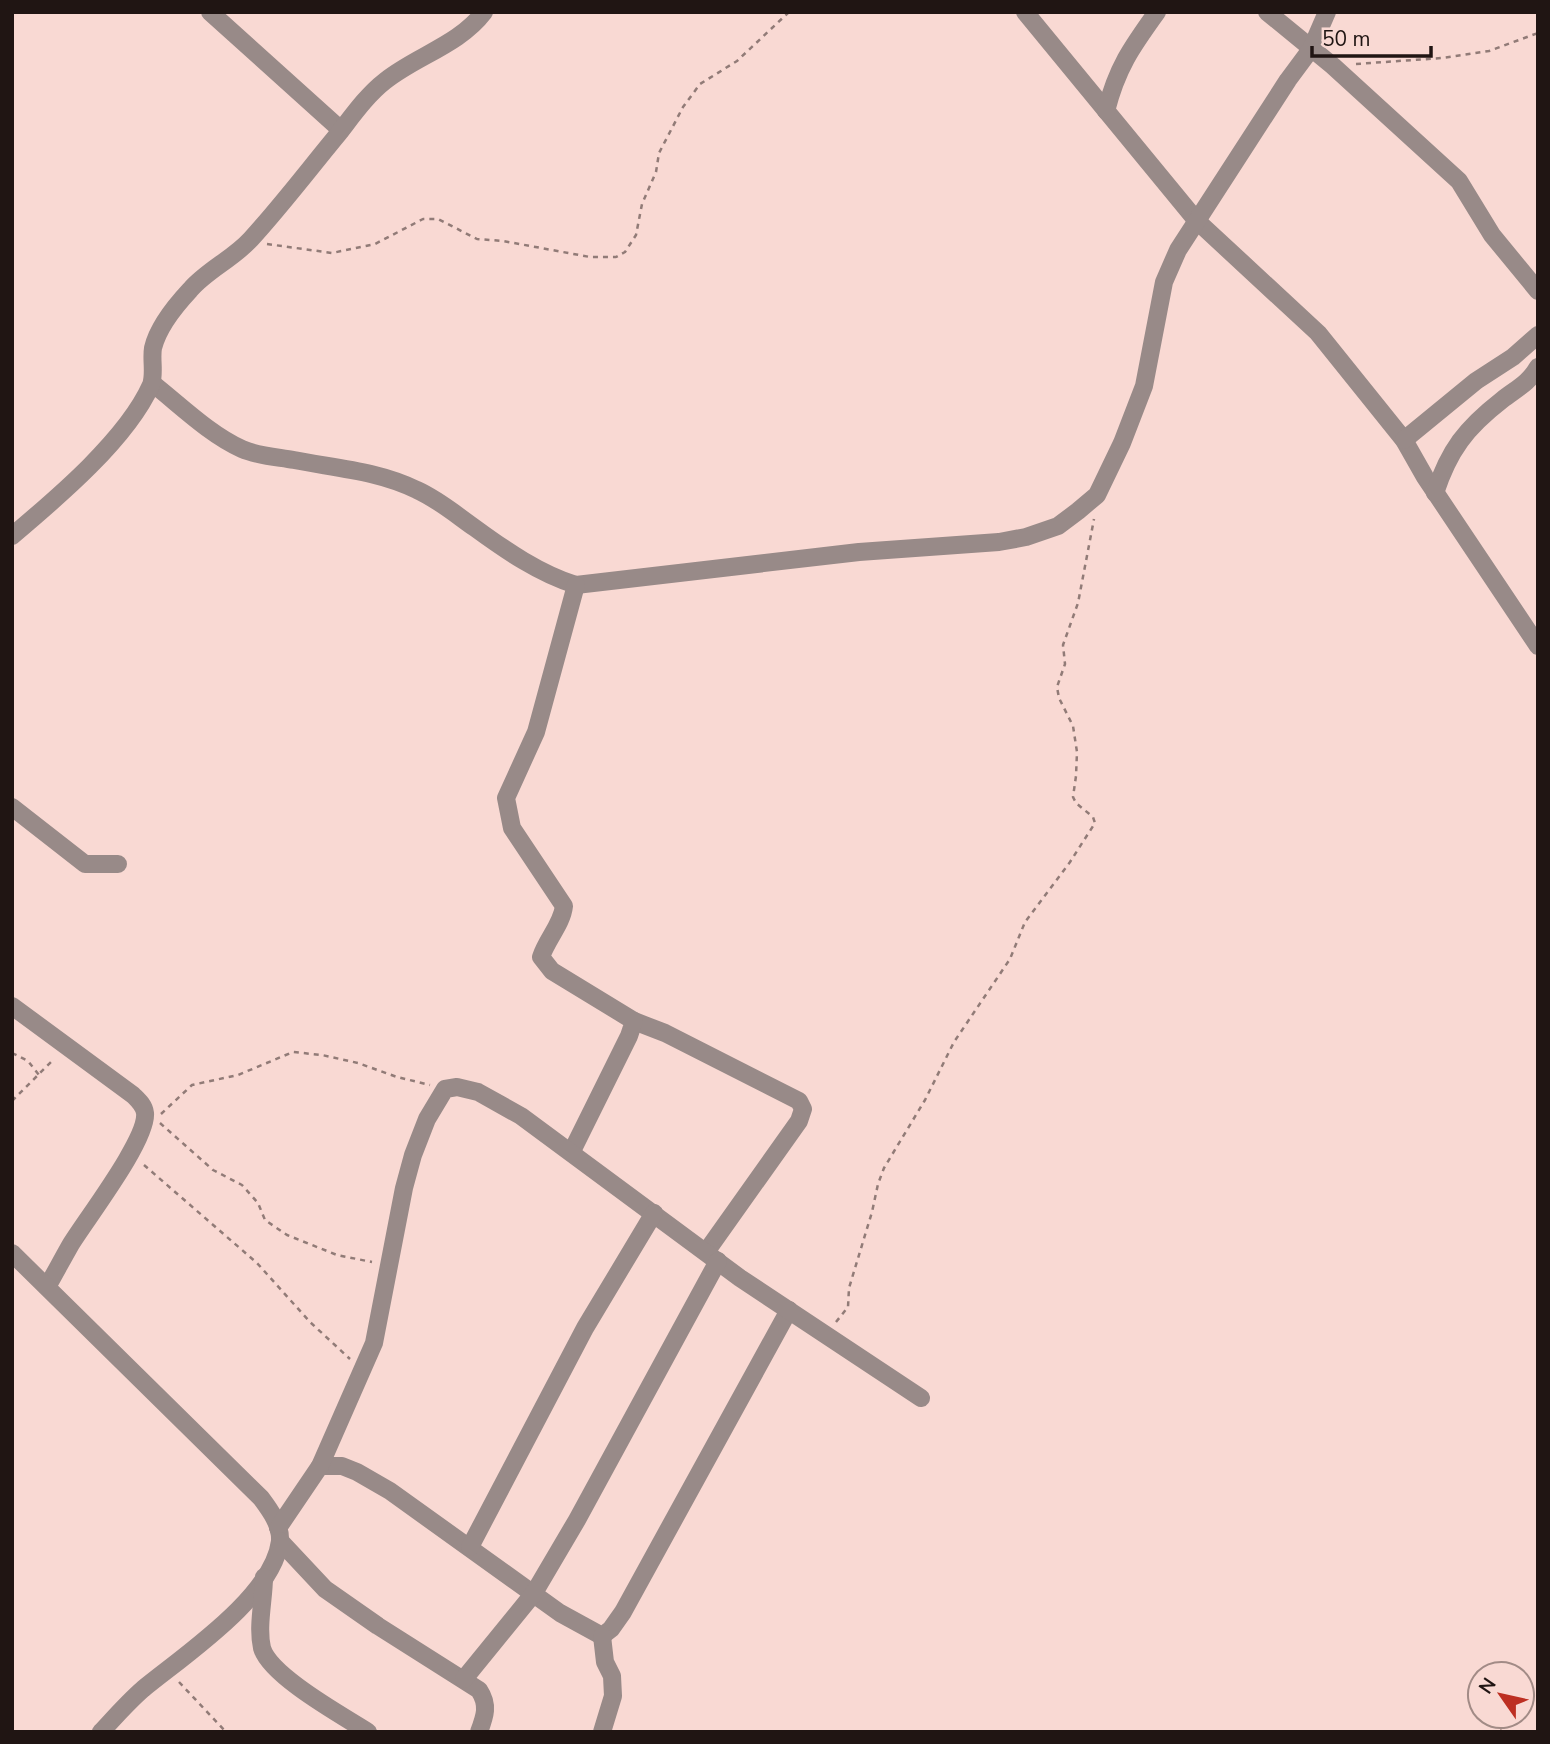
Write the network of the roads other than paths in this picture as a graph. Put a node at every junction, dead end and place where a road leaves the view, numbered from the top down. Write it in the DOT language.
graph roads {
  1 [pos="210,12"];
  2 [pos="484,12"];
  3 [pos="1025,12"];
  4 [pos="1157,12"];
  5 [pos="1267,12"];
  6 [pos="1327,12"];
  7 [pos="1311,49"];
  8 [pos="1106,111"];
  9 [pos="341,130"];
  10 [pos="1196,220"];
  11 [pos="1538,291"];
  12 [pos="1538,335"];
  13 [pos="1538,367"];
  14 [pos="152,383"];
  15 [pos="1404,440"];
  16 [pos="1435,493"];
  17 [pos="12,536"];
  18 [pos="576,584"];
  19 [pos="1538,646"];
  20 [pos="12,807"];
  21 [pos="118,864"];
  22 [pos="12,1006"];
  23 [pos="634,1021"];
  24 [pos="572,1151"];
  25 [pos="654,1213"];
  26 [pos="12,1253"];
  27 [pos="712,1257"];
  28 [pos="47,1287"];
  29 [pos="789,1310"];
  30 [pos="921,1398"];
  31 [pos="320,1466"];
  32 [pos="279,1535"];
  33 [pos="470,1547"];
  34 [pos="264,1577"];
  35 [pos="534,1593"];
  36 [pos="602,1636"];
  37 [pos="464,1679"];
  38 [pos="102,1732"];
  39 [pos="369,1732"];
  40 [pos="479,1732"];
  41 [pos="602,1732"];
  1 -- 9 [label="street"];
  2 -- 9 [label="street"];
  3 -- 8 [label="street"];
  4 -- 8 [label="street"];
  5 -- 7 [label="street"];
  6 -- 7 [label="street"];
  7 -- 10 [label="street"];
  7 -- 11 [label="street"];
  8 -- 10 [label="street"];
  9 -- 14 [label="street"];
  10 -- 15 [label="street"];
  10 -- 18 [label="street"];
  12 -- 15 [label="street"];
  13 -- 16 [label="street"];
  14 -- 17 [label="street"];
  14 -- 18 [label="street"];
  15 -- 16 [label="street"];
  16 -- 19 [label="street"];
  18 -- 23 [label="street"];
  20 -- 21 [label="street"];
  22 -- 28 [label="street"];
  23 -- 24 [label="street"];
  23 -- 27 [label="street"];
  24 -- 25 [label="street"];
  24 -- 31 [label="street"];
  25 -- 27 [label="street"];
  25 -- 33 [label="street"];
  26 -- 28 [label="street"];
  27 -- 29 [label="street"];
  27 -- 35 [label="street"];
  28 -- 32 [label="street"];
  29 -- 30 [label="street"];
  29 -- 36 [label="street"];
  31 -- 32 [label="street"];
  31 -- 33 [label="street"];
  32 -- 34 [label="street"];
  32 -- 37 [label="street"];
  33 -- 35 [label="street"];
  34 -- 38 [label="street"];
  34 -- 39 [label="street"];
  35 -- 36 [label="street"];
  35 -- 37 [label="street"];
  36 -- 41 [label="street"];
  37 -- 40 [label="street"];
}
